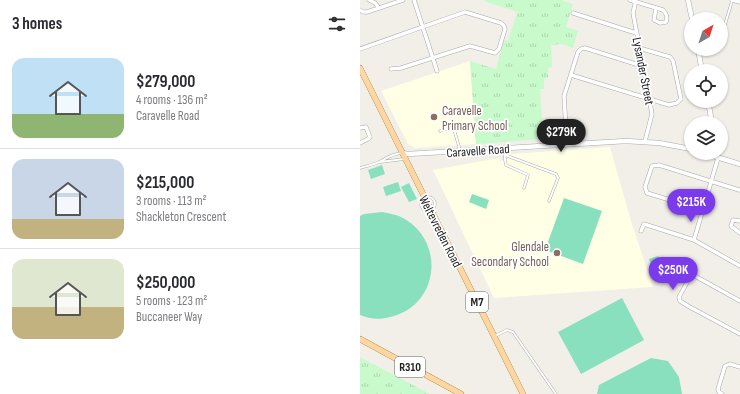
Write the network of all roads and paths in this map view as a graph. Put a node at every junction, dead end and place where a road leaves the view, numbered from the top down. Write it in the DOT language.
graph roads {
  1 [pos="369,0"];
  2 [pos="402,0"];
  3 [pos="414,0"];
  4 [pos="630,0"];
  5 [pos="688,0"];
  6 [pos="732,0"];
  7 [pos="636,1"];
  8 [pos="740,2"];
  9 [pos="379,8"];
  10 [pos="656,8"];
  11 [pos="360,10"];
  12 [pos="691,12"];
  13 [pos="573,13"];
  14 [pos="728,14"];
  15 [pos="422,26"];
  16 [pos="636,33"];
  17 [pos="360,48"];
  18 [pos="639,48"];
  19 [pos="433,58"];
  20 [pos="642,66"];
  21 [pos="360,68"];
  22 [pos="391,69"];
  23 [pos="437,71"];
  24 [pos="571,75"];
  25 [pos="649,99"];
  26 [pos="458,124"];
  27 [pos="453,126"];
  28 [pos="360,128"];
  29 [pos="578,128"];
  30 [pos="440,131"];
  31 [pos="644,141"];
  32 [pos="360,143"];
  33 [pos="504,148"];
  34 [pos="684,148"];
  35 [pos="460,151"];
  36 [pos="405,155"];
  37 [pos="505,155"];
  38 [pos="728,159"];
  39 [pos="717,160"];
  40 [pos="380,162"];
  41 [pos="740,164"];
  42 [pos="360,168"];
  43 [pos="712,181"];
  44 [pos="524,188"];
  45 [pos="739,190"];
  46 [pos="549,201"];
  47 [pos="703,210"];
  48 [pos="740,221"];
  49 [pos="642,231"];
  50 [pos="740,233"];
  51 [pos="694,240"];
  52 [pos="740,266"];
  53 [pos="740,301"];
  54 [pos="740,334"];
  55 [pos="494,336"];
  56 [pos="360,339"];
  57 [pos="740,367"];
  58 [pos="461,394"];
  59 [pos="523,394"];
  60 [pos="556,394"];
  61 [pos="722,394"];
  1 -- 9 [label="street"];
  2 -- 9 [label="street"];
  3 -- 15 [label="street"];
  4 -- 7 [label="street"];
  5 -- 12 [label="street"];
  6 -- 8 [label="street"];
  6 -- 14 [label="lane"];
  7 -- 10 [label="street"];
  7 -- 16 [label="street, Lysander Street"];
  9 -- 11 [label="street"];
  10 -- 10 [label="street"];
  13 -- 16 [label="street"];
  15 -- 17 [label="street"];
  15 -- 19 [label="street"];
  15 -- 19 [label="street"];
  16 -- 18 [label="street, Lysander Street"];
  18 -- 20 [label="street, Lysander Street"];
  18 -- 25 [label="street"];
  19 -- 22 [label="street"];
  19 -- 23 [label="street"];
  20 -- 24 [label="street"];
  20 -- 25 [label="street, Lysander Street"];
  21 -- 36 [label="main road, Weltevreden Road / M7"];
  24 -- 25 [label="street"];
  24 -- 29 [label="street"];
  25 -- 31 [label="street, Lysander Street"];
  26 -- 27 [label="lane"];
  27 -- 30 [label="lane"];
  27 -- 35 [label="lane"];
  28 -- 32 [label="street"];
  31 -- 33 [label="street, Caravelle Road"];
  31 -- 34 [label="street, Caravelle Road"];
  33 -- 35 [label="street, Caravelle Road"];
  33 -- 37 [label="lane"];
  35 -- 36 [label="street, Caravelle Road"];
  36 -- 40 [label="lane, Caravelle Road"];
  36 -- 40 [label="lane, Caravelle Road"];
  36 -- 55 [label="main road, Weltevreden Road / M7"];
  37 -- 44 [label="lane"];
  37 -- 46 [label="lane"];
  38 -- 41 [label="street"];
  39 -- 43 [label="street"];
  40 -- 42 [label="lane, Caravelle Road"];
  43 -- 45 [label="street"];
  43 -- 47 [label="street"];
  43 -- 47 [label="street"];
  47 -- 51 [label="street"];
  48 -- 50 [label="street"];
  49 -- 51 [label="street"];
  51 -- 52 [label="street"];
  53 -- 54 [label="street"];
  55 -- 59 [label="main road, Weltevreden Road / M7"];
  55 -- 60 [label="lane"];
  56 -- 58 [label="main road, R310"];
  57 -- 61 [label="street"];
}
